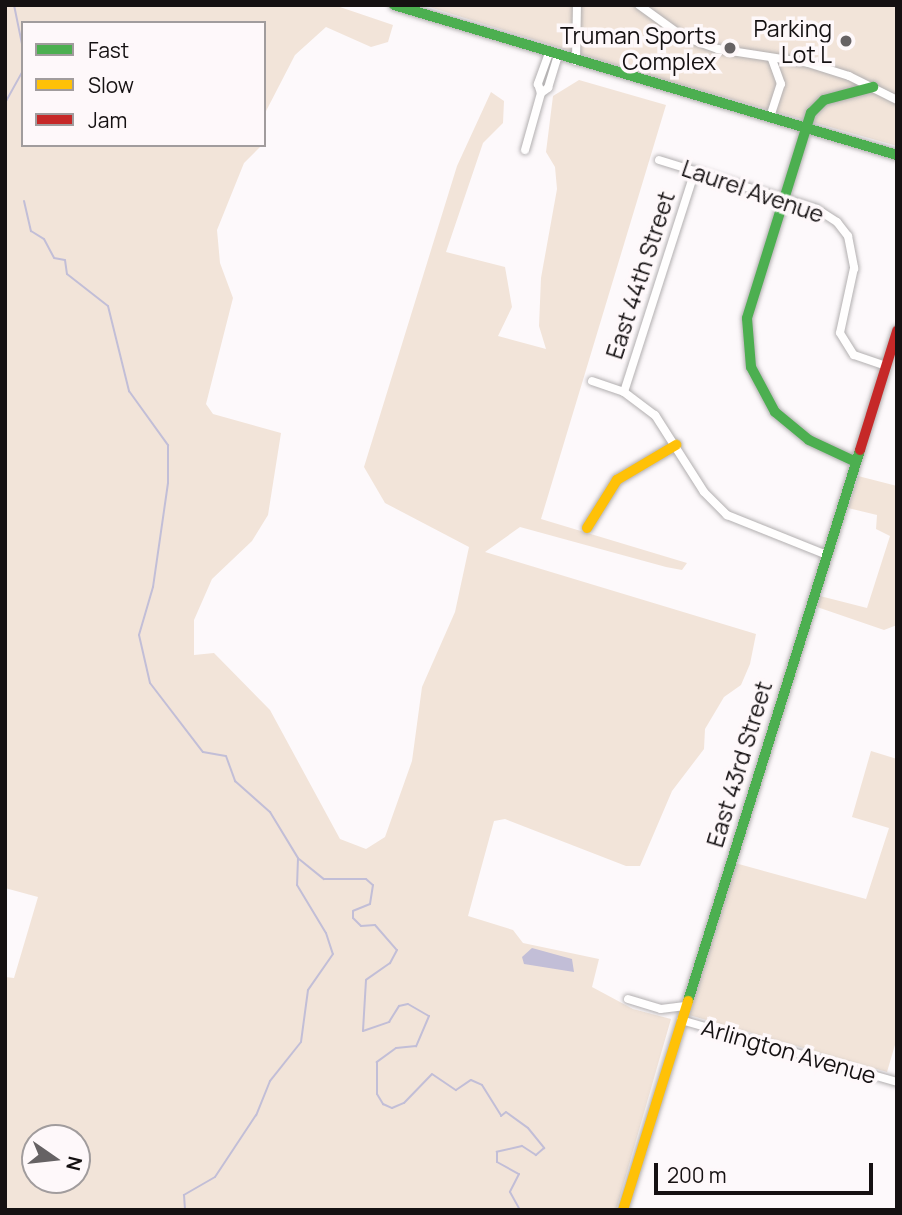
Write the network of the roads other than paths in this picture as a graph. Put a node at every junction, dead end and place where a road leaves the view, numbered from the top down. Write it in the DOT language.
graph roads {
  1 [pos="394,5"];
  2 [pos="577,5"];
  3 [pos="639,5"];
  4 [pos="554,55"];
  5 [pos="772,58"];
  6 [pos="576,61"];
  7 [pos="873,87"];
  8 [pos="897,100"];
  9 [pos="770,117"];
  10 [pos="804,128"];
  11 [pos="524,150"];
  12 [pos="897,155"];
  13 [pos="659,160"];
  14 [pos="695,171"];
  15 [pos="782,197"];
  16 [pos="897,331"];
  17 [pos="886,366"];
  18 [pos="592,381"];
  19 [pos="624,392"];
  20 [pos="676,445"];
  21 [pos="856,462"];
  22 [pos="587,528"];
  23 [pos="827,555"];
  24 [pos="628,999"];
  25 [pos="685,1006"];
  26 [pos="681,1020"];
  27 [pos="897,1082"];
  28 [pos="623,1210"];
  1 -- 4 [label="street"];
  2 -- 6 [label="street"];
  3 -- 5 [label="street"];
  4 -- 6 [label="street"];
  4 -- 11 [label="street"];
  5 -- 7 [label="street"];
  5 -- 9 [label="street"];
  6 -- 9 [label="street"];
  7 -- 8 [label="street"];
  7 -- 10 [label="street"];
  9 -- 10 [label="street"];
  10 -- 12 [label="street"];
  10 -- 15 [label="street"];
  13 -- 14 [label="street, Laurel Avenue"];
  14 -- 15 [label="street, Laurel Avenue"];
  14 -- 19 [label="street, East 44th Street"];
  15 -- 17 [label="street, Laurel Avenue"];
  15 -- 21 [label="street"];
  16 -- 17 [label="street, East 43rd Street"];
  17 -- 21 [label="street, East 43rd Street"];
  18 -- 19 [label="street"];
  19 -- 20 [label="street"];
  20 -- 22 [label="street"];
  20 -- 23 [label="street"];
  21 -- 23 [label="street, East 43rd Street"];
  23 -- 25 [label="street, East 43rd Street"];
  24 -- 25 [label="street, Arlington Avenue"];
  25 -- 26 [label="street, East 43rd Street"];
  26 -- 27 [label="street, Arlington Avenue"];
  26 -- 28 [label="street, East 43rd Street"];
}
